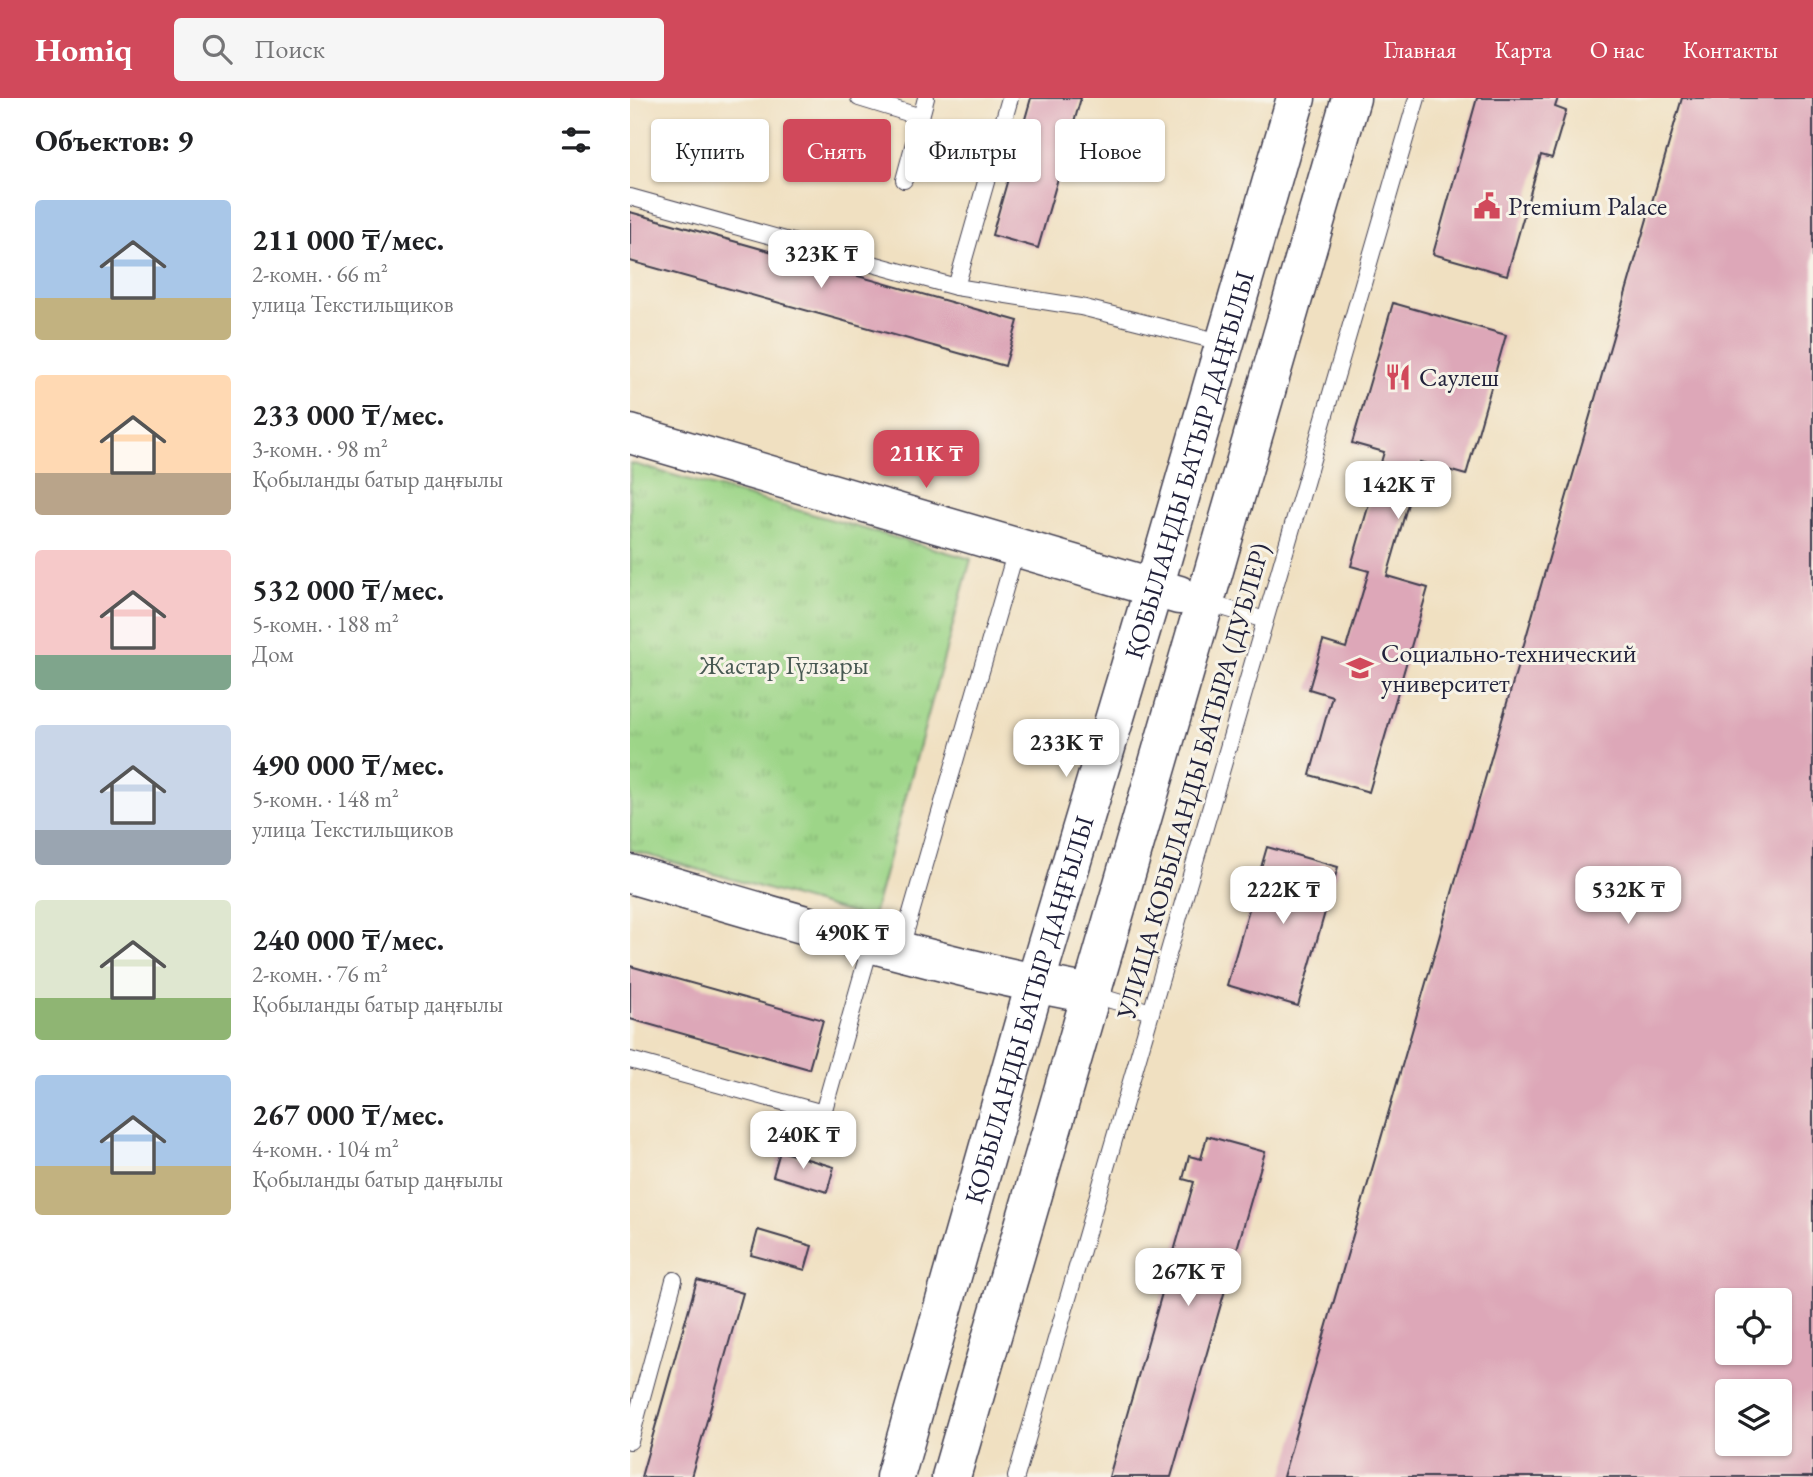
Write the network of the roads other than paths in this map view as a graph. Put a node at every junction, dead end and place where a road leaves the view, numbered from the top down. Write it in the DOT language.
graph roads {
  1 [pos="859,98"];
  2 [pos="926,98"];
  3 [pos="1010,98"];
  4 [pos="1296,98"];
  5 [pos="1351,98"];
  6 [pos="1417,98"];
  7 [pos="921,117"];
  8 [pos="904,180"];
  9 [pos="630,197"];
  10 [pos="956,288"];
  11 [pos="1226,343"];
  12 [pos="630,434"];
  13 [pos="1017,547"];
  14 [pos="1154,587"];
  15 [pos="1205,602"];
  16 [pos="1265,620"];
  17 [pos="630,874"];
  18 [pos="886,947"];
  19 [pos="1035,984"];
  20 [pos="1091,994"];
  21 [pos="1151,1012"];
  22 [pos="630,1060"];
  23 [pos="674,1280"];
  24 [pos="630,1441"];
  25 [pos="895,1477"];
  26 [pos="951,1477"];
  27 [pos="1016,1477"];
  1 -- 7 [label="lane"];
  2 -- 7 [label="lane"];
  3 -- 10 [label="lane"];
  4 -- 11 [label="street, ҚОБЫЛАНДЫ БАТЫР ДАҢҒЫЛЫ"];
  5 -- 15 [label="street, ҚОБЫЛАНДЫ БАТЫР ДАҢҒЫЛЫ"];
  6 -- 16 [label="lane, УЛИЦА КОБЫЛАНДЫ БАТЫРА (ДУБЛЕР)"];
  7 -- 8 [label="lane"];
  9 -- 10 [label="lane"];
  10 -- 11 [label="lane"];
  11 -- 14 [label="street, ҚОБЫЛАНДЫ БАТЫР ДАҢҒЫЛЫ"];
  12 -- 13 [label="street"];
  13 -- 14 [label="street"];
  13 -- 18 [label="lane"];
  14 -- 15 [label="street"];
  14 -- 19 [label="street, ҚОБЫЛАНДЫ БАТЫР ДАҢҒЫЛЫ"];
  15 -- 16 [label="lane"];
  15 -- 20 [label="street, ҚОБЫЛАНДЫ БАТЫР ДАҢҒЫЛЫ"];
  16 -- 21 [label="lane, УЛИЦА КОБЫЛАНДЫ БАТЫРА (ДУБЛЕР)"];
  17 -- 18 [label="street"];
  18 -- 19 [label="street"];
  18 -- 22 [label="lane"];
  19 -- 20 [label="street"];
  19 -- 25 [label="street, ҚОБЫЛАНДЫ БАТЫР ДАҢҒЫЛЫ"];
  20 -- 21 [label="lane"];
  20 -- 26 [label="street, ҚОБЫЛАНДЫ БАТЫР ДАҢҒЫЛЫ"];
  21 -- 27 [label="lane, УЛИЦА КОБЫЛАНДЫ БАТЫРА (ДУБЛЕР)"];
  23 -- 24 [label="lane"];
}
